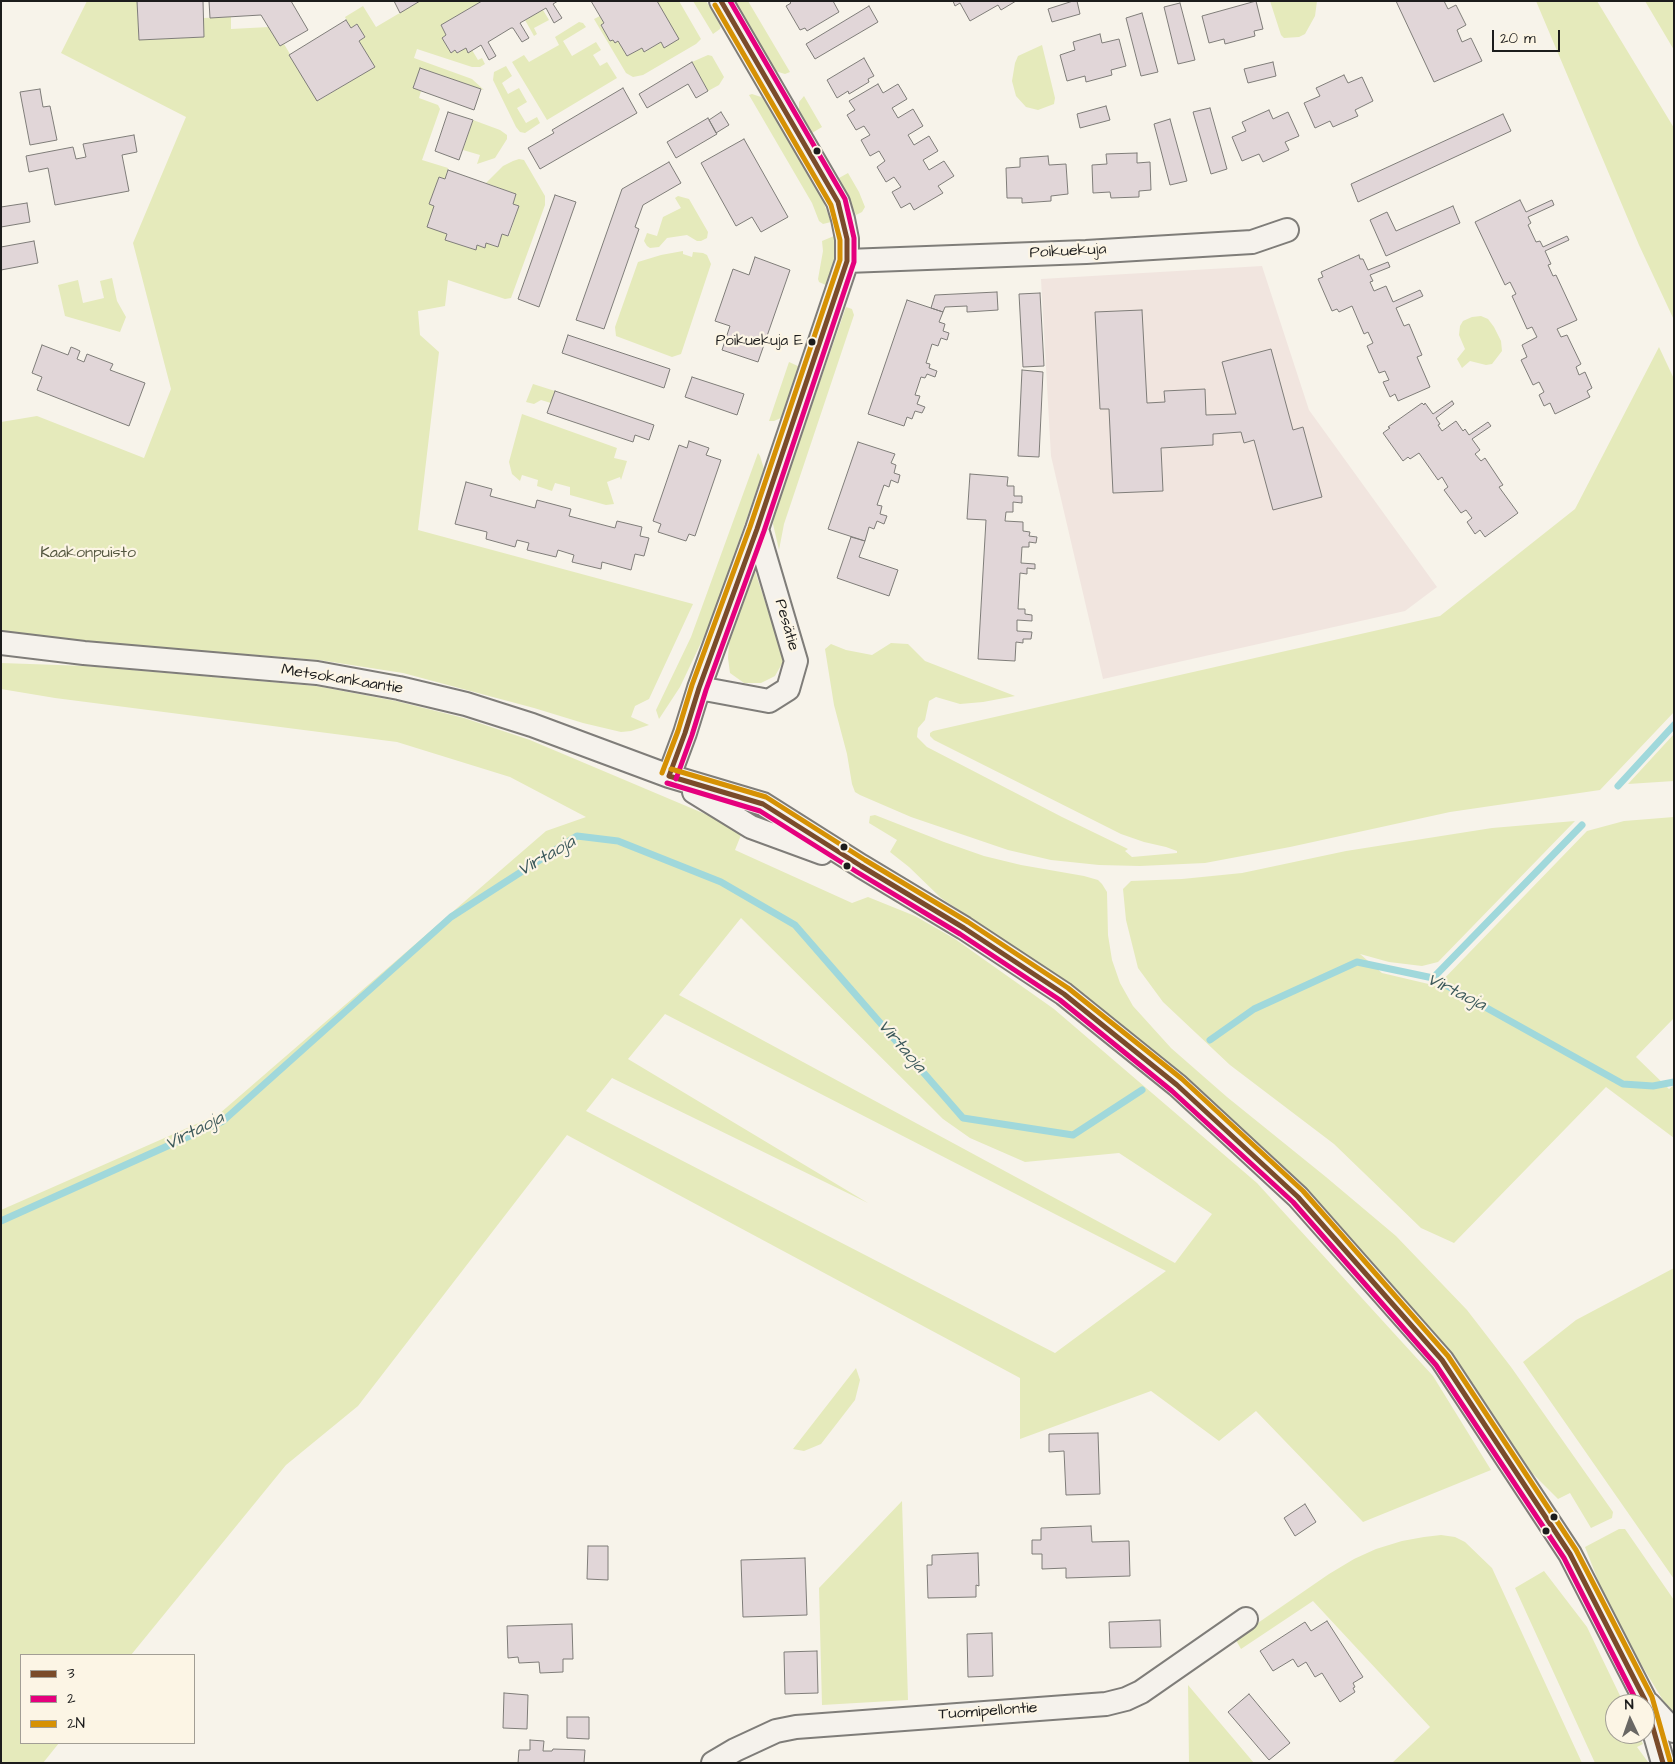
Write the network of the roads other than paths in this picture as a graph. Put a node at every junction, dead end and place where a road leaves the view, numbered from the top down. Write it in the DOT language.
graph roads {
  1 [pos="721,1"];
  2 [pos="1287,230"];
  3 [pos="847,261"];
  4 [pos="757,529"];
  5 [pos="1,643"];
  6 [pos="699,688"];
  7 [pos="669,776"];
  8 [pos="1246,1619"];
  9 [pos="1642,1694"];
  10 [pos="1655,1711"];
  11 [pos="1674,1731"];
  12 [pos="1655,1735"];
  13 [pos="713,1763"];
  14 [pos="1663,1763"];
  1 -- 3 [label="street"];
  2 -- 3 [label="street, Poikuekuja"];
  3 -- 4 [label="street"];
  4 -- 6 [label="street"];
  4 -- 6 [label="street, Pesätie"];
  5 -- 7 [label="street, Metsokankaantie"];
  6 -- 7 [label="street"];
  7 -- 9 [label="street, Metsokankaantie"];
  8 -- 13 [label="street, Tuomipellontie"];
  10 -- 11 [label="street, Metsokankaantie"];
  12 -- 14 [label="street, Metsokankaantie"];
}
